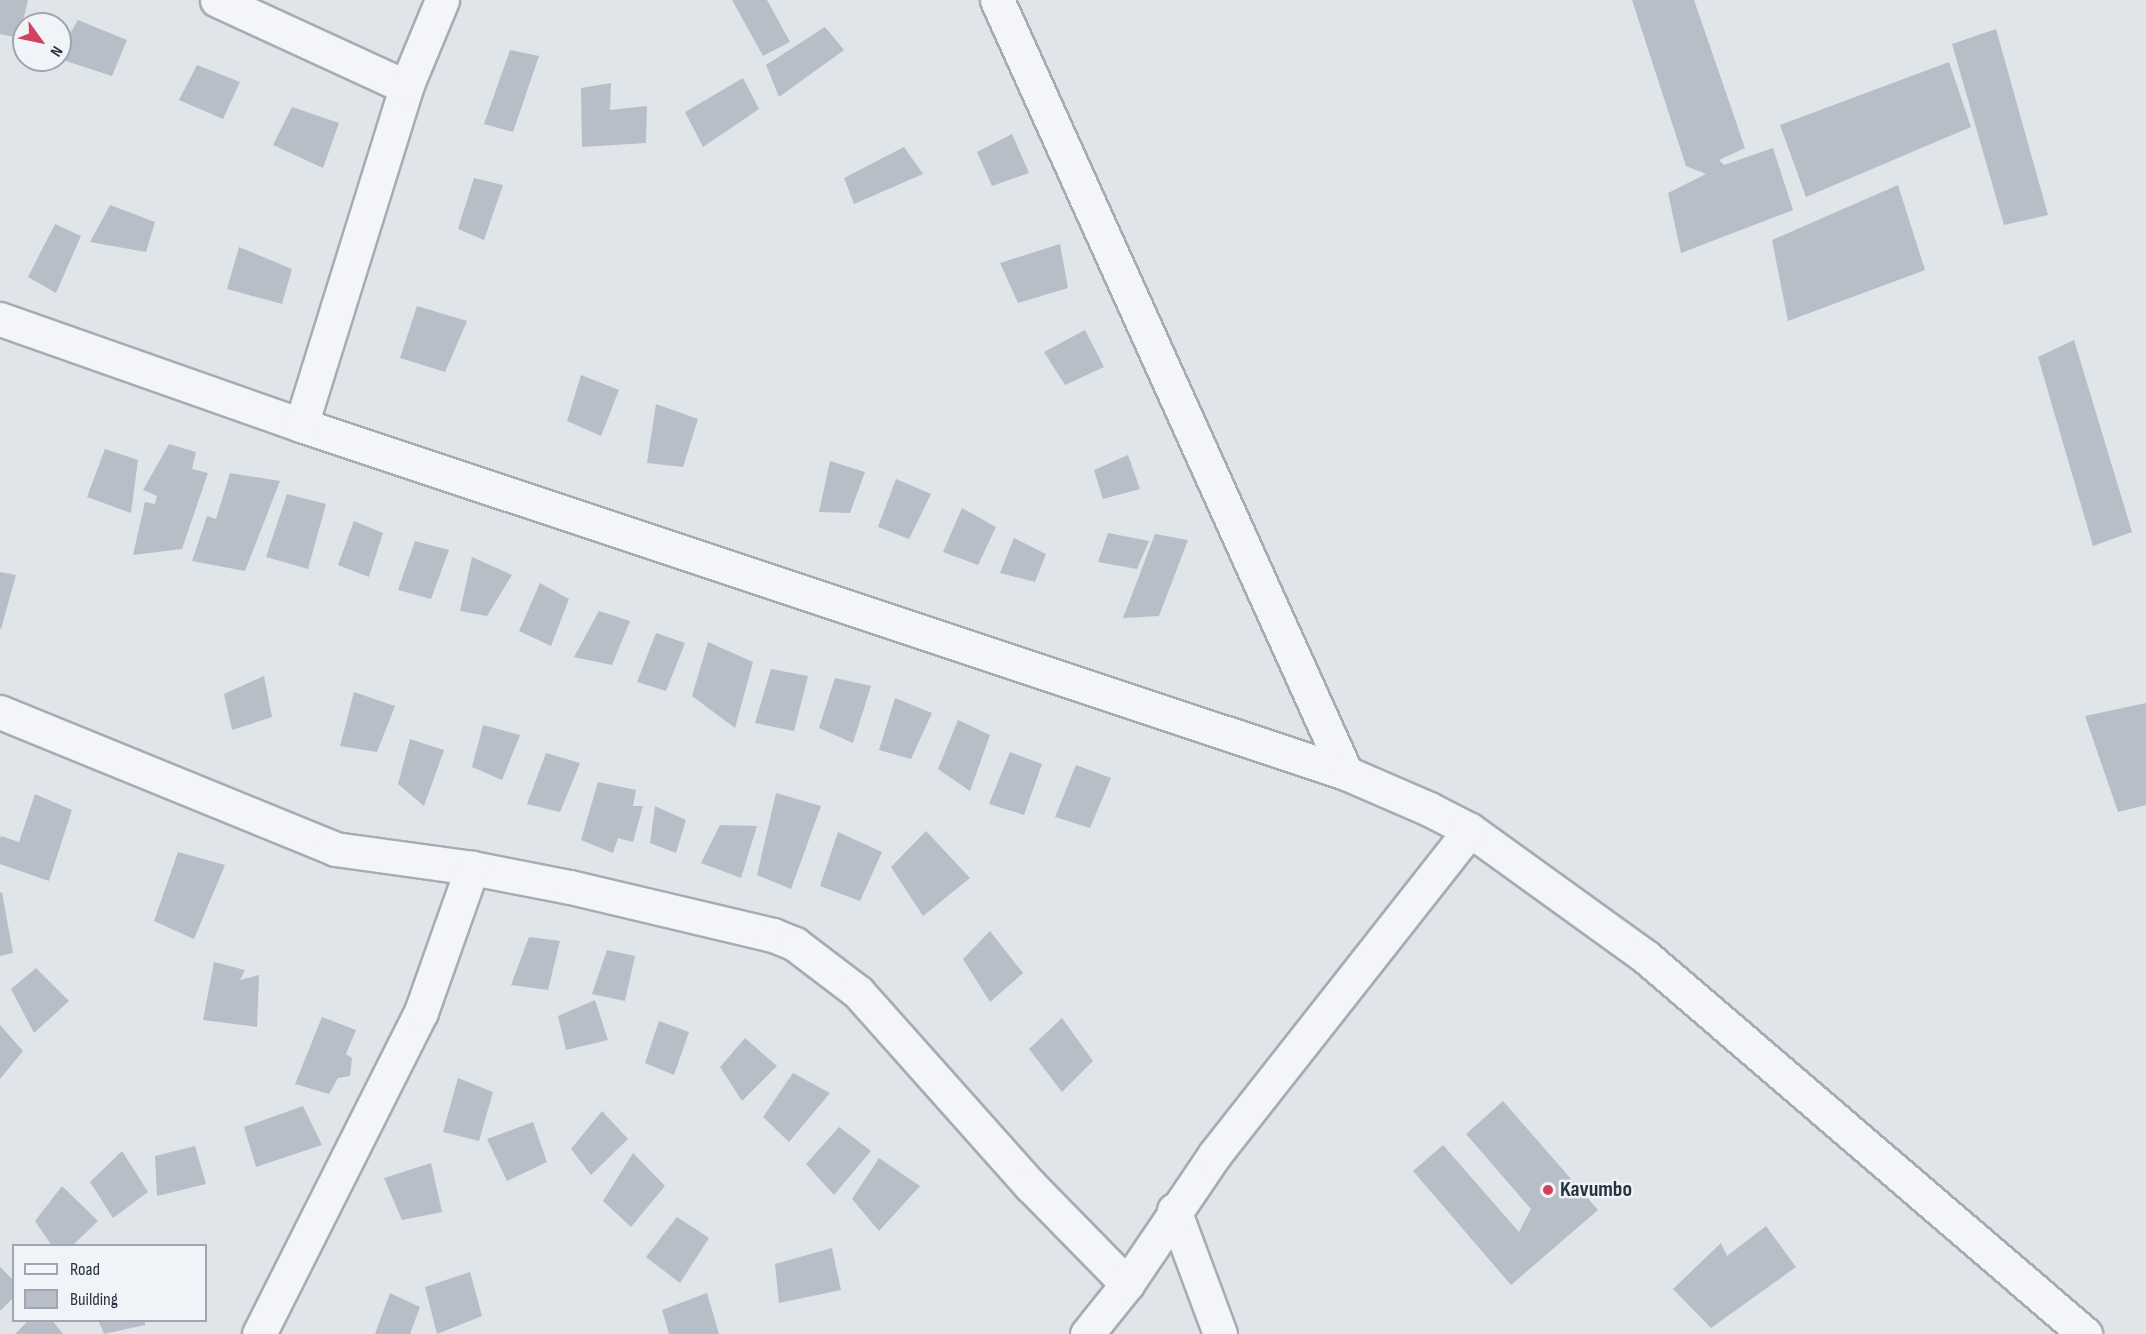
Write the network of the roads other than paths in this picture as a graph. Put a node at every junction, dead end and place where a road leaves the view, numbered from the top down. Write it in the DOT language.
graph roads {
  1 [pos="217,0"];
  2 [pos="442,0"];
  3 [pos="997,0"];
  4 [pos="406,87"];
  5 [pos="2,327"];
  6 [pos="301,424"];
  7 [pos="0,712"];
  8 [pos="1346,773"];
  9 [pos="1470,830"];
  10 [pos="472,868"];
  11 [pos="1174,1210"];
  12 [pos="1127,1284"];
  13 [pos="259,1334"];
  14 [pos="1087,1334"];
  15 [pos="1220,1334"];
  16 [pos="2085,1334"];
  1 -- 4 [label="street"];
  2 -- 4 [label="street"];
  3 -- 8 [label="street"];
  4 -- 6 [label="street"];
  5 -- 6 [label="street"];
  6 -- 8 [label="street"];
  7 -- 10 [label="street"];
  8 -- 9 [label="street"];
  9 -- 11 [label="street"];
  9 -- 16 [label="street"];
  10 -- 12 [label="street"];
  10 -- 13 [label="street"];
  11 -- 12 [label="street"];
  11 -- 15 [label="street"];
  12 -- 14 [label="street"];
}
